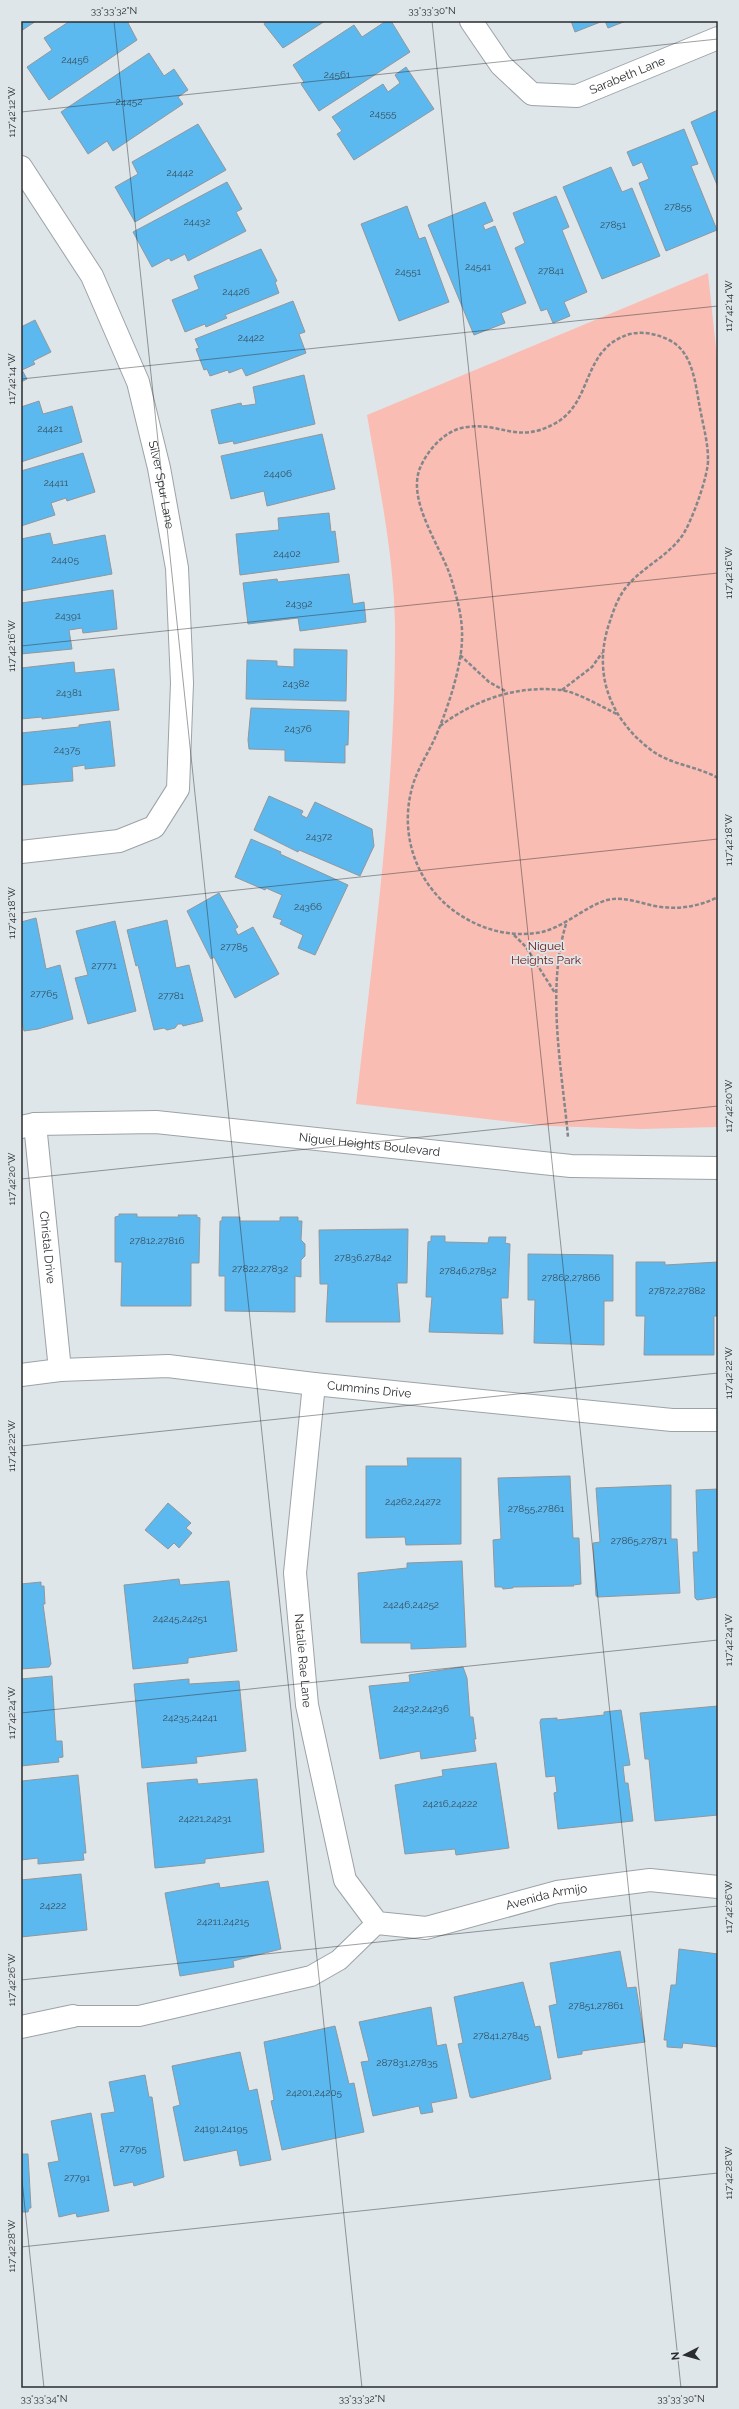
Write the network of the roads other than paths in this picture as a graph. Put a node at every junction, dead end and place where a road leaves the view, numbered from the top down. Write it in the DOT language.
graph roads {
  1 [pos="471,21"];
  2 [pos="718,38"];
  3 [pos="21,167"];
  4 [pos="21,852"];
  5 [pos="28,1126"];
  6 [pos="718,1168"];
  7 [pos="60,1370"];
  8 [pos="21,1375"];
  9 [pos="314,1384"];
  10 [pos="718,1420"];
  11 [pos="718,1886"];
  12 [pos="377,1924"];
  13 [pos="73,2016"];
  14 [pos="21,2027"];
  1 -- 2 [label="street, Sarabeth Lane"];
  3 -- 4 [label="street, Silver Spur Lane"];
  5 -- 6 [label="street, Niguel Heights Boulevard"];
  5 -- 7 [label="street, Christal Drive"];
  7 -- 8 [label="street, Cummins Drive"];
  7 -- 9 [label="street, Cummins Drive"];
  9 -- 10 [label="street, Cummins Drive"];
  9 -- 12 [label="street, Natalie Rae Lane"];
  11 -- 12 [label="street, Avenida Armijo"];
  12 -- 13 [label="lane"];
  13 -- 14 [label="street"];
}
